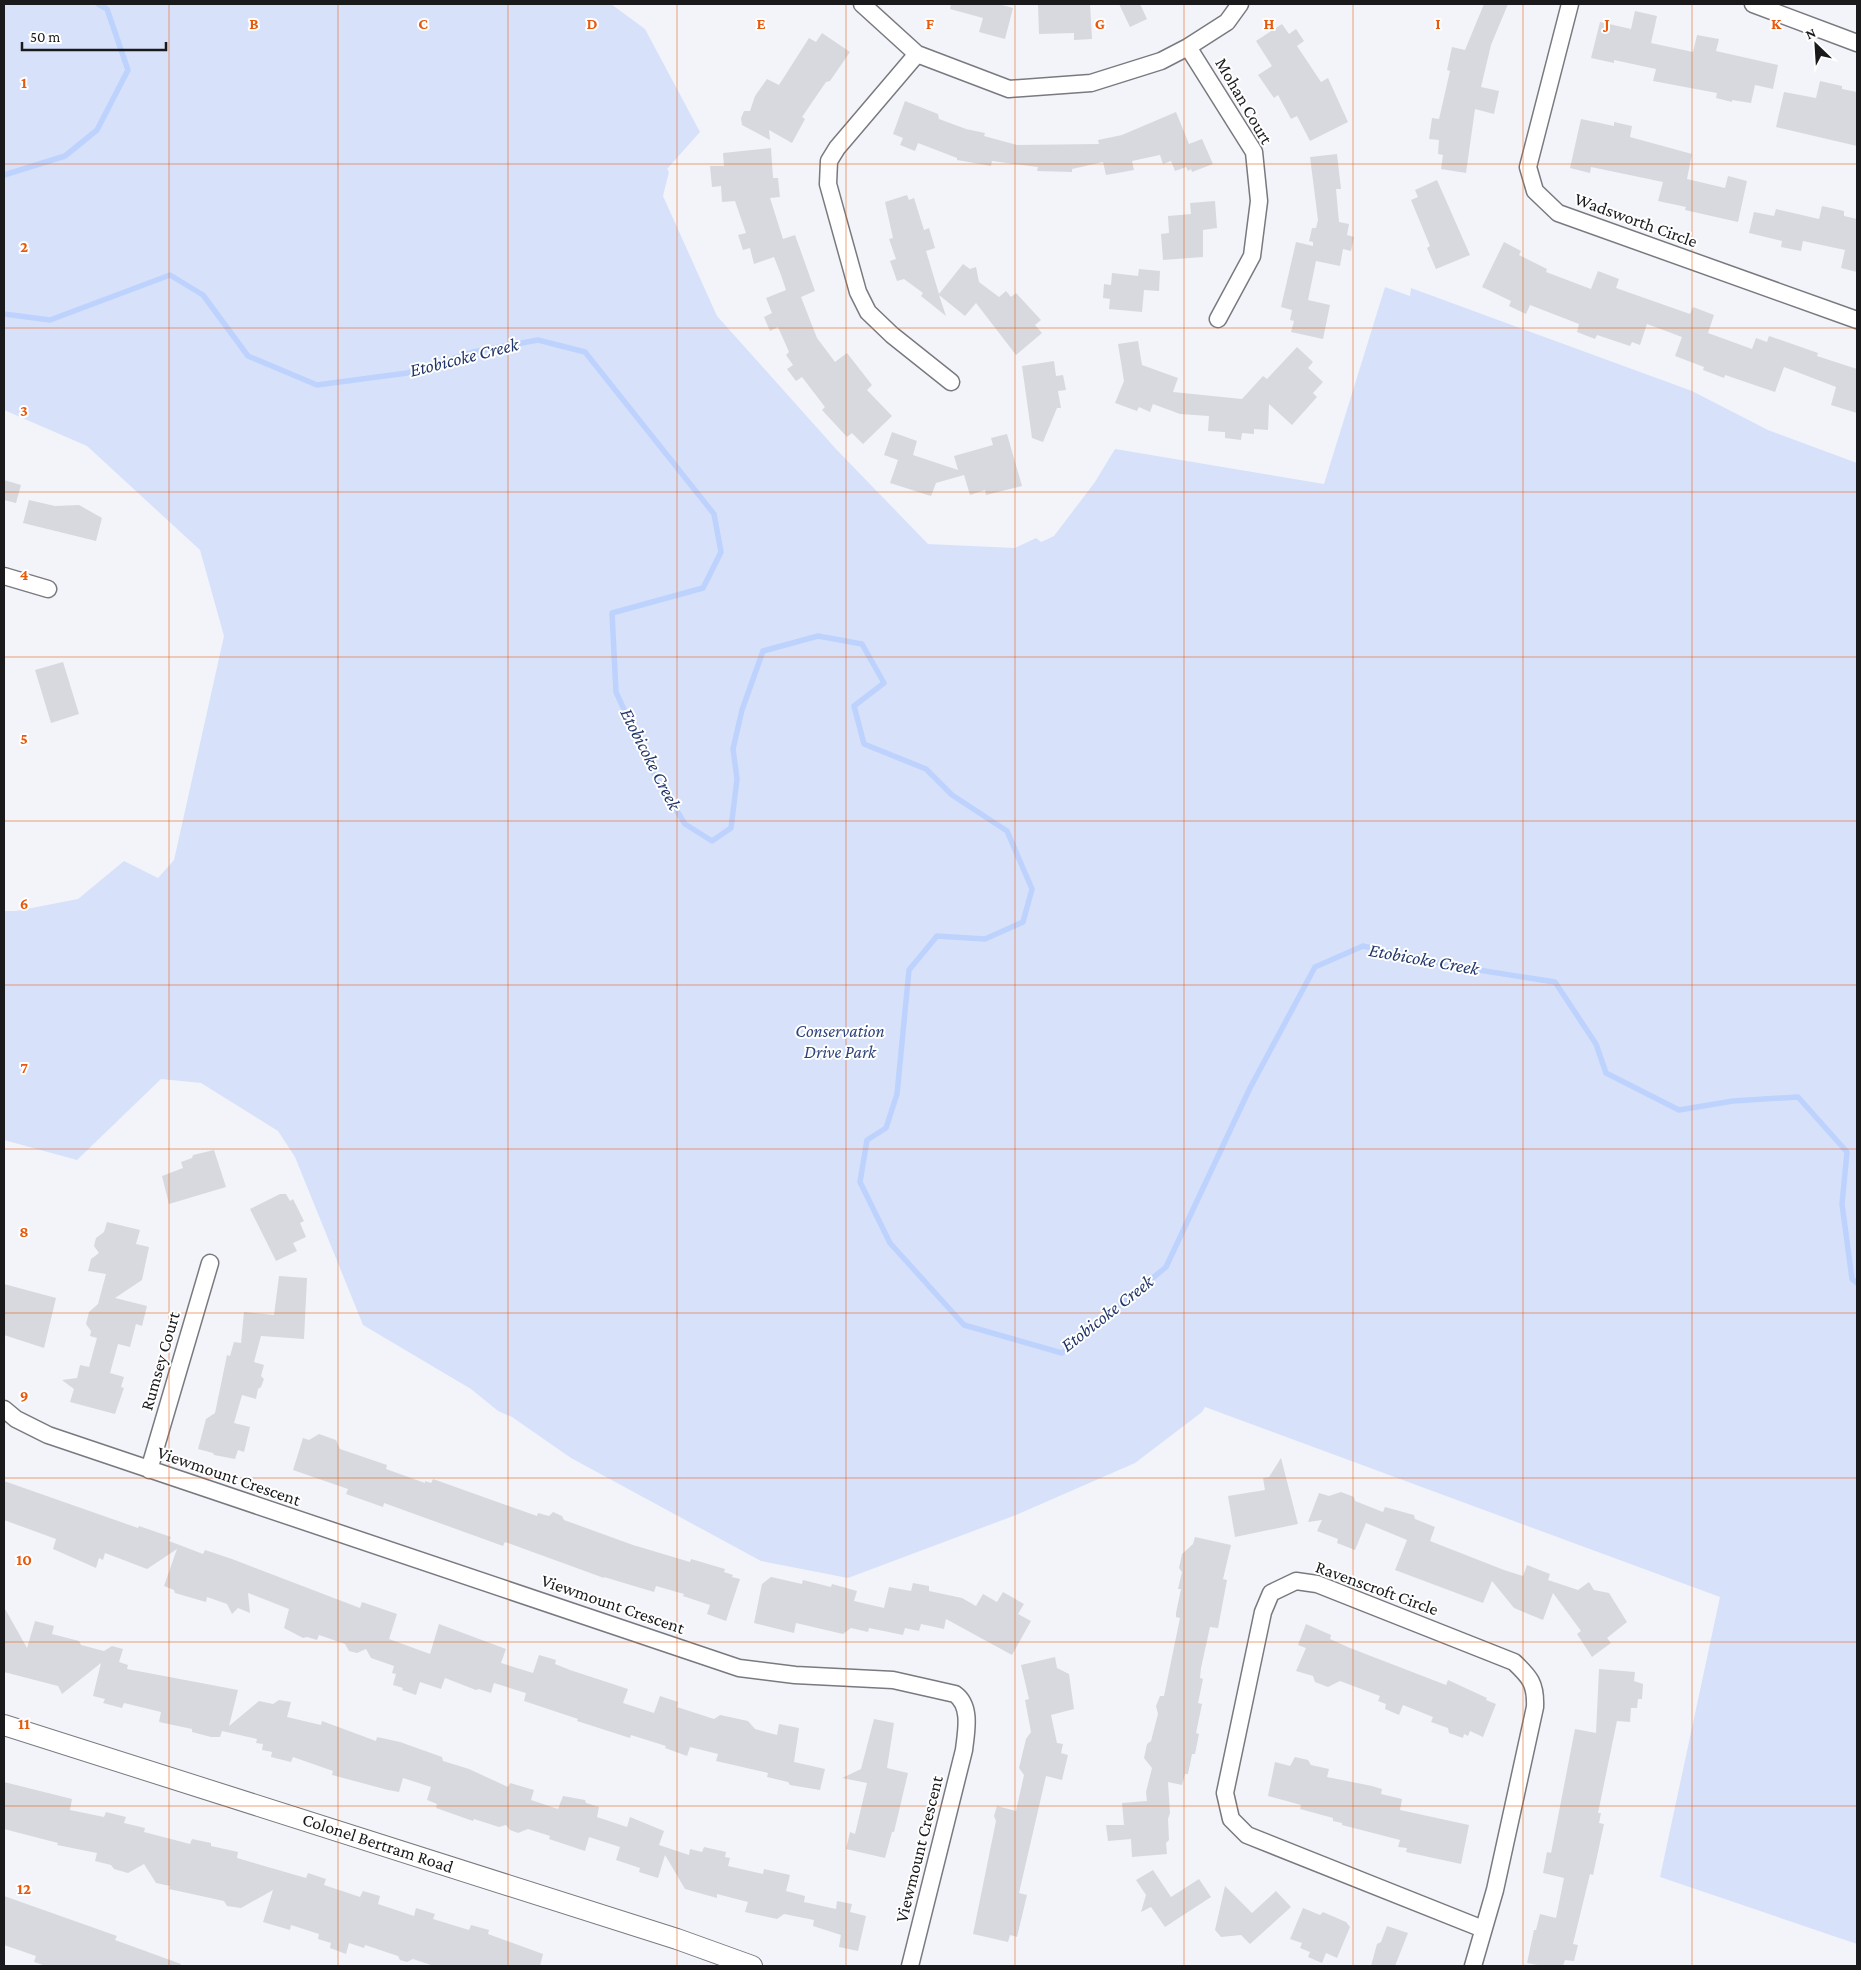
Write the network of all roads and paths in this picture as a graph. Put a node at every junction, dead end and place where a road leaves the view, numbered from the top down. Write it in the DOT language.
graph roads {
  1 [pos="862,4"];
  2 [pos="1240,4"];
  3 [pos="1570,4"];
  4 [pos="1753,4"];
  5 [pos="1857,43"];
  6 [pos="1188,47"];
  7 [pos="917,54"];
  8 [pos="1218,319"];
  9 [pos="1857,320"];
  10 [pos="951,382"];
  11 [pos="4,576"];
  12 [pos="48,589"];
  13 [pos="210,1262"];
  14 [pos="4,1409"];
  15 [pos="150,1470"];
  16 [pos="4,1725"];
  17 [pos="1483,1929"];
  18 [pos="709,1959"];
  19 [pos="752,1966"];
  20 [pos="910,1966"];
  21 [pos="1473,1966"];
  1 -- 7 [label="street"];
  2 -- 6 [label="street"];
  3 -- 9 [label="street, Wadsworth Circle"];
  4 -- 5 [label="street"];
  6 -- 7 [label="street"];
  6 -- 8 [label="street, Mohan Court"];
  7 -- 10 [label="street"];
  11 -- 12 [label="street"];
  13 -- 15 [label="street, Rumsey Court"];
  14 -- 15 [label="street, Viewmount Crescent"];
  15 -- 20 [label="street, Viewmount Crescent"];
  16 -- 18 [label="street, Colonel Bertram Road"];
  17 -- 17 [label="street, Ravenscroft Circle"];
  17 -- 21 [label="street, Ravenscroft Circle"];
  18 -- 19 [label="street, Colonel Bertram Road"];
}
